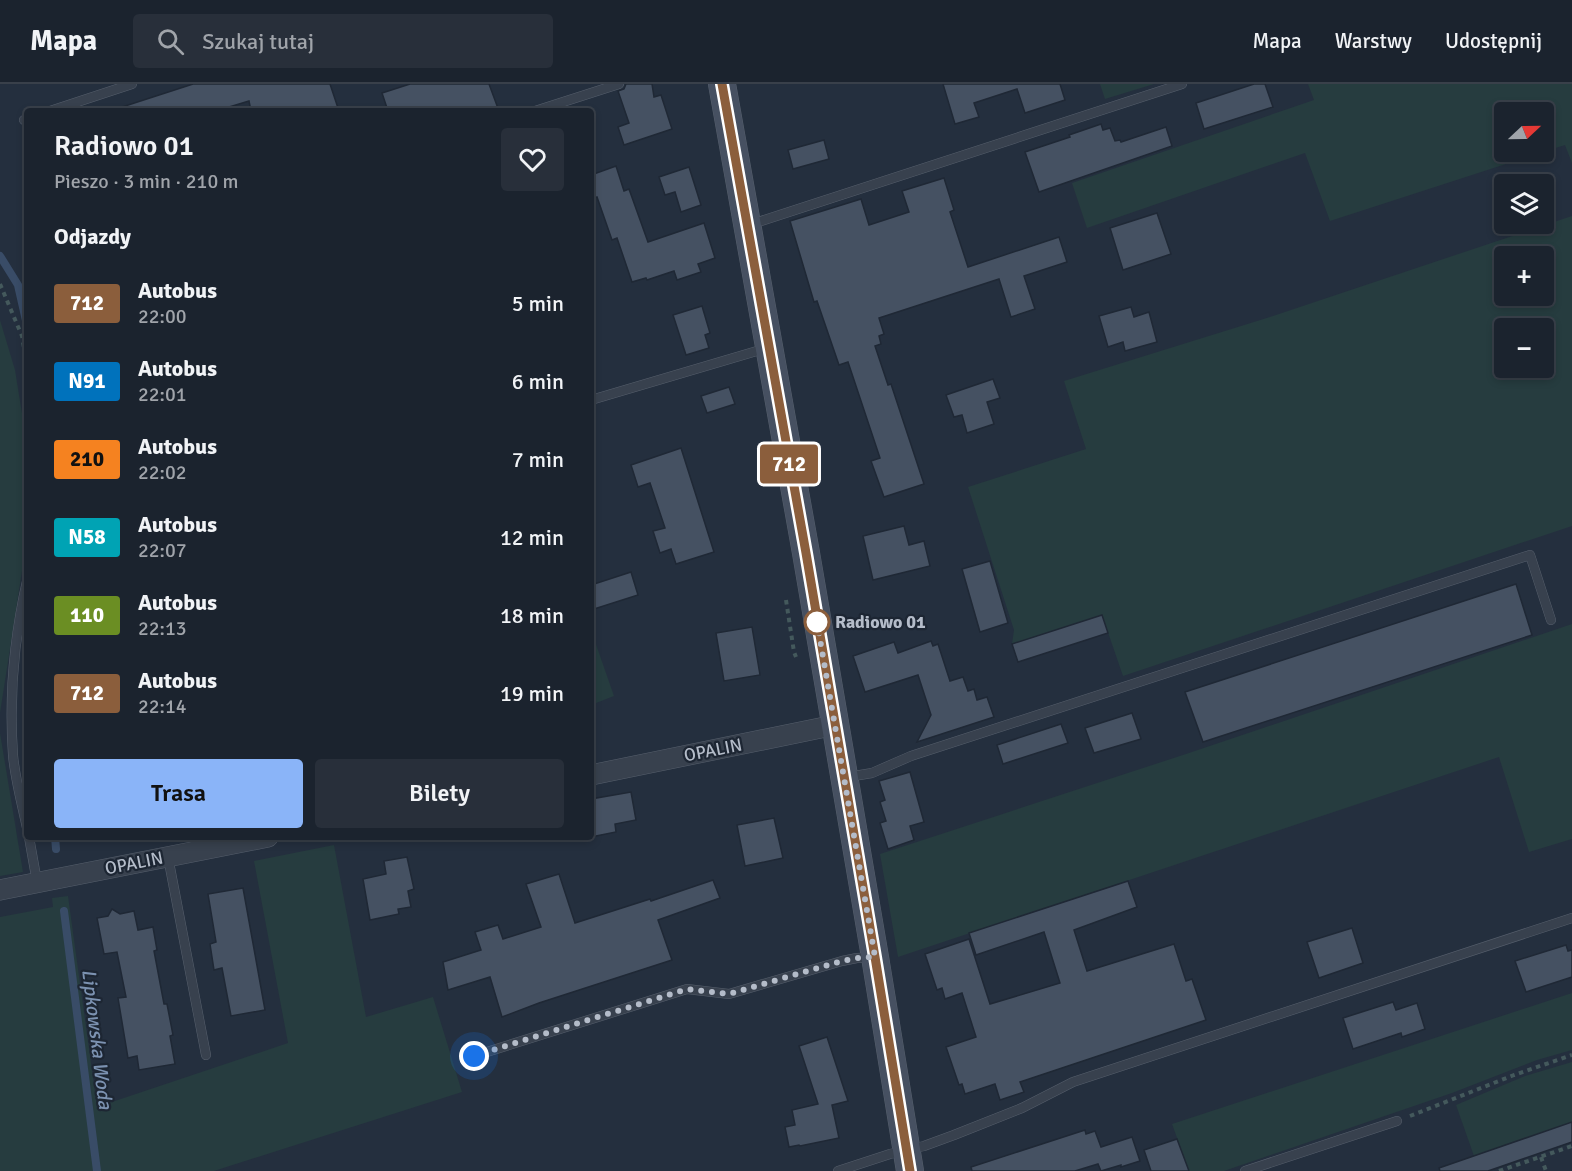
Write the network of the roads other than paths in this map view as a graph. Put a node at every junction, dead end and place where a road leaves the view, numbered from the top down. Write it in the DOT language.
graph roads {
  1 [pos="132,84"];
  2 [pos="619,84"];
  3 [pos="722,84"];
  4 [pos="1182,84"];
  5 [pos="59,108"];
  6 [pos="544,108"];
  7 [pos="746,225"];
  8 [pos="768,348"];
  9 [pos="594,399"];
  10 [pos="24,594"];
  11 [pos="1551,620"];
  12 [pos="835,725"];
  13 [pos="594,774"];
  14 [pos="844,778"];
  15 [pos="24,813"];
  16 [pos="30,840"];
  17 [pos="253,840"];
  18 [pos="168,857"];
  19 [pos="37,882"];
  20 [pos="0,890"];
  21 [pos="1572,918"];
  22 [pos="875,957"];
  23 [pos="206,1055"];
  24 [pos="474,1056"];
  25 [pos="1397,1121"];
  26 [pos="908,1160"];
  27 [pos="838,1171"];
  28 [pos="1245,1171"];
  1 -- 5 [label="lane"];
  2 -- 6 [label="lane"];
  3 -- 7 [label="main road"];
  4 -- 7 [label="lane"];
  7 -- 8 [label="main road"];
  8 -- 9 [label="lane"];
  8 -- 12 [label="main road"];
  10 -- 15 [label="lane"];
  11 -- 14 [label="lane"];
  12 -- 13 [label="street, OPALIN"];
  12 -- 14 [label="main road"];
  14 -- 22 [label="main road"];
  16 -- 19 [label="lane"];
  17 -- 18 [label="street, OPALIN"];
  18 -- 19 [label="street, OPALIN"];
  18 -- 23 [label="lane"];
  19 -- 20 [label="street, OPALIN"];
  21 -- 26 [label="lane"];
  22 -- 24 [label="lane"];
  22 -- 26 [label="main road"];
  25 -- 28 [label="lane"];
  26 -- 27 [label="lane"];
}
